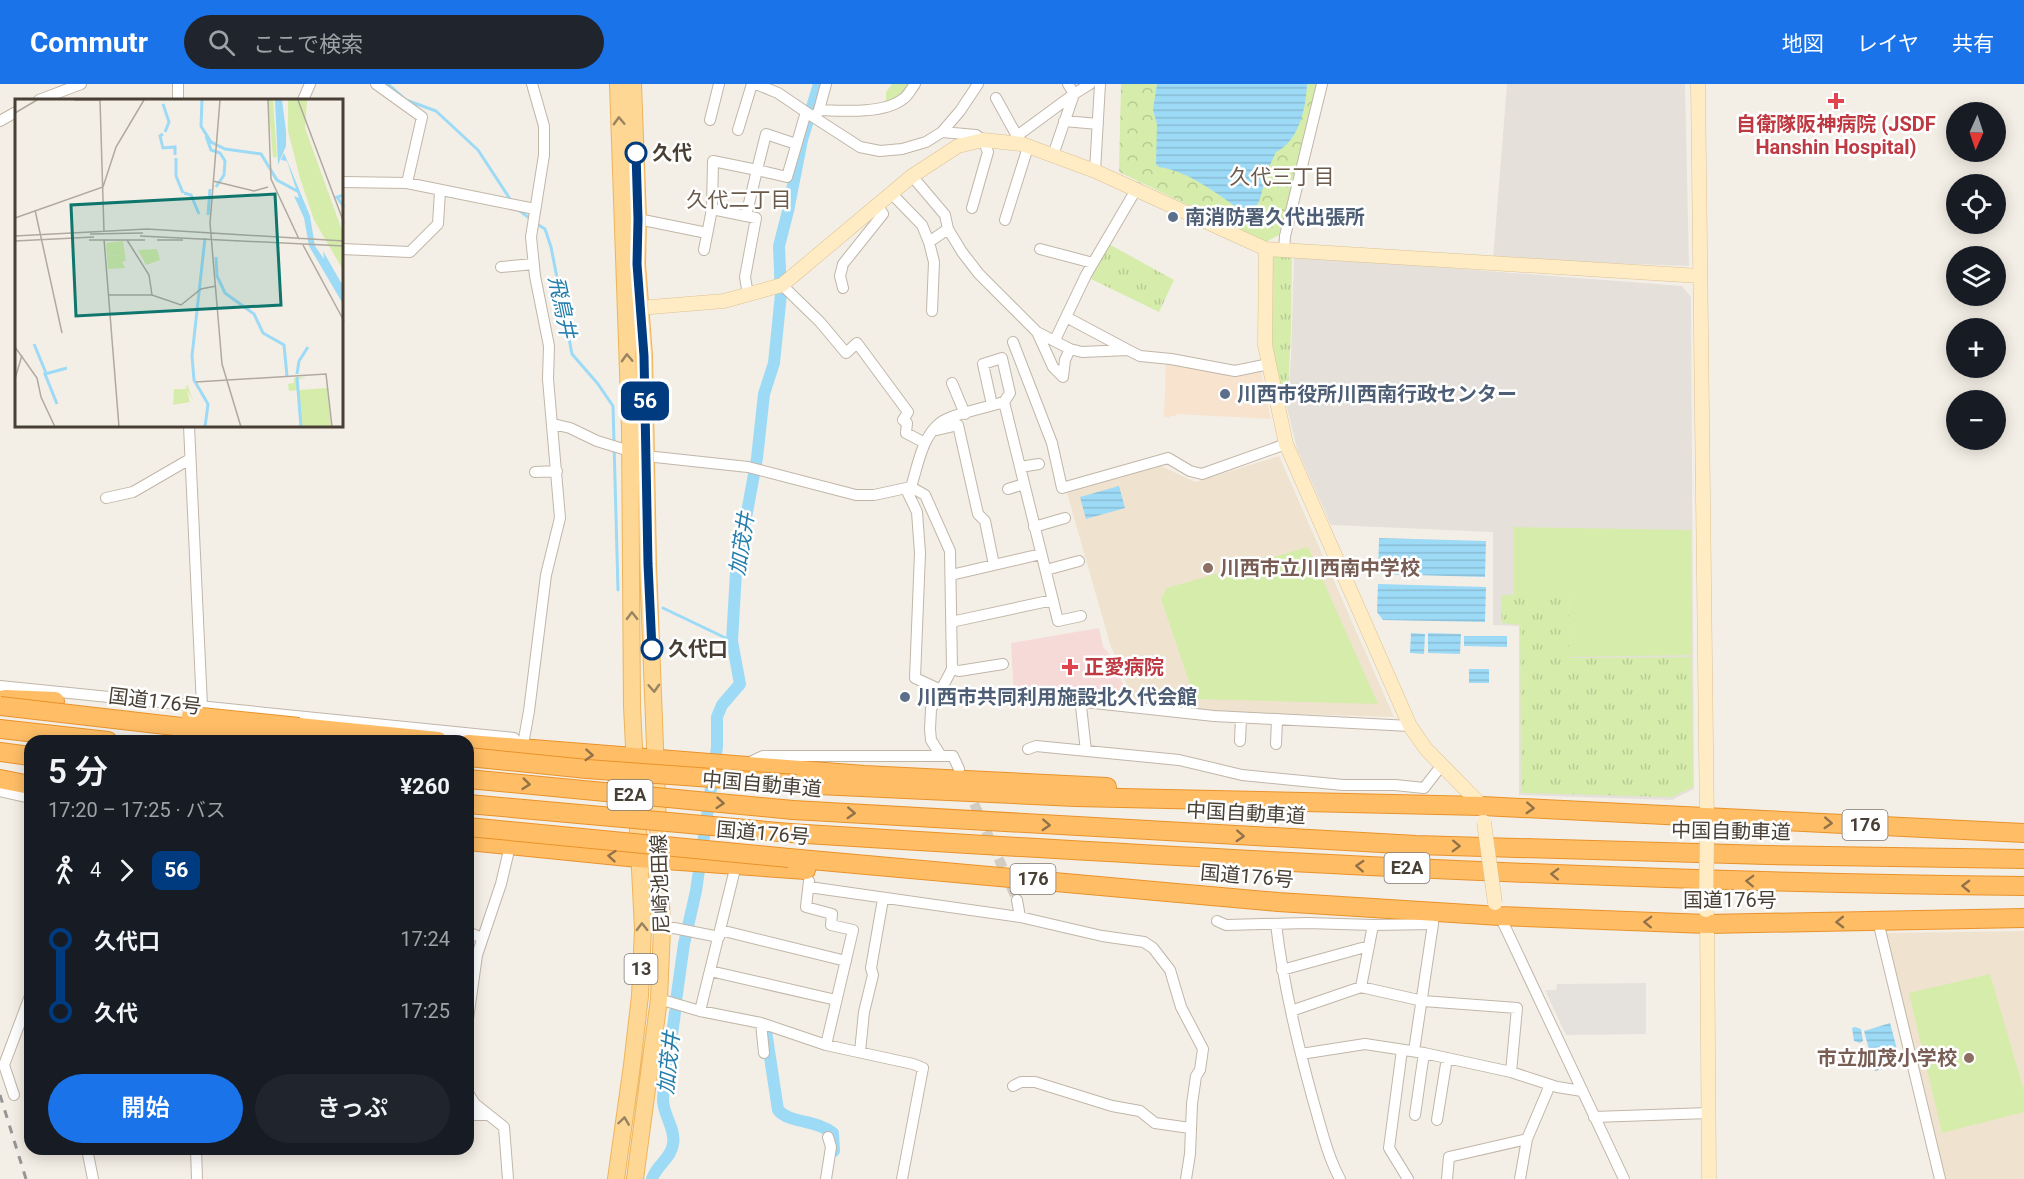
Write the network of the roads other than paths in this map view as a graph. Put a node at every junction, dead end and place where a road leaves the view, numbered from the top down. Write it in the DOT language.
graph roads {
  1 [pos="81,84"];
  2 [pos="310,84"];
  3 [pos="376,84"];
  4 [pos="532,84"];
  5 [pos="618,84"];
  6 [pos="633,84"];
  7 [pos="719,84"];
  8 [pos="754,84"];
  9 [pos="826,84"];
  10 [pos="915,84"];
  11 [pos="978,84"];
  12 [pos="1090,84"];
  13 [pos="1100,84"];
  14 [pos="1322,84"];
  15 [pos="1698,84"];
  16 [pos="1071,89"];
  17 [pos="996,98"];
  18 [pos="42,99"];
  19 [pos="303,99"];
  20 [pos="15,113"];
  21 [pos="813,113"];
  22 [pos="710,120"];
  23 [pos="0,121"];
  24 [pos="1064,122"];
  25 [pos="1098,124"];
  26 [pos="738,130"];
  27 [pos="942,132"];
  28 [pos="983,140"];
  29 [pos="1022,142"];
  30 [pos="796,144"];
  31 [pos="1053,155"];
  32 [pos="757,170"];
  33 [pos="1095,171"];
  34 [pos="912,177"];
  35 [pos="344,182"];
  36 [pos="408,183"];
  37 [pos="1137,189"];
  38 [pos="440,190"];
  39 [pos="891,193"];
  40 [pos="878,206"];
  41 [pos="972,208"];
  42 [pos="535,209"];
  43 [pos="712,209"];
  44 [pos="746,216"];
  45 [pos="638,219"];
  46 [pos="1005,220"];
  47 [pos="948,228"];
  48 [pos="707,233"];
  49 [pos="929,242"];
  50 [pos="344,249"];
  51 [pos="1040,249"];
  52 [pos="1266,249"];
  53 [pos="704,250"];
  54 [pos="1284,250"];
  55 [pos="1093,263"];
  56 [pos="534,264"];
  57 [pos="501,267"];
  58 [pos="1700,276"];
  59 [pos="782,285"];
  60 [pos="843,288"];
  61 [pos="748,295"];
  62 [pos="632,307"];
  63 [pos="932,311"];
  64 [pos="1066,317"];
  65 [pos="1037,332"];
  66 [pos="1055,340"];
  67 [pos="1013,342"];
  68 [pos="1070,349"];
  69 [pos="1128,350"];
  70 [pos="1269,364"];
  71 [pos="952,383"];
  72 [pos="1004,402"];
  73 [pos="992,405"];
  74 [pos="965,414"];
  75 [pos="553,424"];
  76 [pos="189,428"];
  77 [pos="935,428"];
  78 [pos="925,443"];
  79 [pos="1286,444"];
  80 [pos="638,453"];
  81 [pos="190,459"];
  82 [pos="1039,464"];
  83 [pos="1020,467"];
  84 [pos="557,471"];
  85 [pos="535,472"];
  86 [pos="1024,484"];
  87 [pos="909,488"];
  88 [pos="1008,489"];
  89 [pos="106,498"];
  90 [pos="1065,518"];
  91 [pos="1034,526"];
  92 [pos="1041,554"];
  93 [pos="1079,561"];
  94 [pos="994,565"];
  95 [pos="1046,570"];
  96 [pos="951,575"];
  97 [pos="1053,600"];
  98 [pos="1081,616"];
  99 [pos="951,622"];
  100 [pos="1003,664"];
  101 [pos="952,669"];
  102 [pos="0,686"];
  103 [pos="941,690"];
  104 [pos="0,699"];
  105 [pos="0,706"];
  106 [pos="202,706"];
  107 [pos="1241,718"];
  108 [pos="1277,719"];
  109 [pos="1410,726"];
  110 [pos="0,729"];
  111 [pos="302,734"];
  112 [pos="54,735"];
  113 [pos="198,735"];
  114 [pos="321,735"];
  115 [pos="1240,741"];
  116 [pos="1276,744"];
  117 [pos="474,745"];
  118 [pos="1028,749"];
  119 [pos="522,750"];
  120 [pos="1086,751"];
  121 [pos="0,752"];
  122 [pos="24,755"];
  123 [pos="941,756"];
  124 [pos="474,758"];
  125 [pos="635,758"];
  126 [pos="657,760"];
  127 [pos="1442,765"];
  128 [pos="740,766"];
  129 [pos="959,769"];
  130 [pos="0,777"];
  131 [pos="24,779"];
  132 [pos="474,779"];
  133 [pos="24,783"];
  134 [pos="0,792"];
  135 [pos="24,797"];
  136 [pos="1283,800"];
  137 [pos="474,805"];
  138 [pos="1483,814"];
  139 [pos="1707,826"];
  140 [pos="474,828"];
  141 [pos="2024,833"];
  142 [pos="474,842"];
  143 [pos="510,846"];
  144 [pos="474,849"];
  145 [pos="638,858"];
  146 [pos="660,859"];
  147 [pos="2024,859"];
  148 [pos="736,865"];
  149 [pos="810,879"];
  150 [pos="2024,886"];
  151 [pos="883,899"];
  152 [pos="1017,900"];
  153 [pos="1278,902"];
  154 [pos="1498,910"];
  155 [pos="1020,917"];
  156 [pos="1707,917"];
  157 [pos="1433,918"];
  158 [pos="2024,918"];
  159 [pos="1217,921"];
  160 [pos="1878,921"];
  161 [pos="1276,924"];
  162 [pos="1373,925"];
  163 [pos="662,929"];
  164 [pos="719,934"];
  165 [pos="1146,934"];
  166 [pos="474,935"];
  167 [pos="482,938"];
  168 [pos="1131,941"];
  169 [pos="1369,946"];
  170 [pos="846,961"];
  171 [pos="474,966"];
  172 [pos="1282,970"];
  173 [pos="710,971"];
  174 [pos="1361,987"];
  175 [pos="659,999"];
  176 [pos="836,1000"];
  177 [pos="1423,1001"];
  178 [pos="700,1011"];
  179 [pos="1291,1011"];
  180 [pos="24,1012"];
  181 [pos="762,1023"];
  182 [pos="826,1045"];
  183 [pos="1402,1050"];
  184 [pos="860,1052"];
  185 [pos="1419,1052"];
  186 [pos="764,1053"];
  187 [pos="1301,1054"];
  188 [pos="1447,1058"];
  189 [pos="1511,1072"];
  190 [pos="1550,1085"];
  191 [pos="1013,1086"];
  192 [pos="1582,1091"];
  193 [pos="14,1095"];
  194 [pos="474,1102"];
  195 [pos="1709,1113"];
  196 [pos="474,1115"];
  197 [pos="488,1115"];
  198 [pos="1415,1115"];
  199 [pos="1594,1117"];
  200 [pos="1437,1120"];
  201 [pos="1190,1128"];
  202 [pos="828,1137"];
  203 [pos="1527,1139"];
  204 [pos="88,1155"];
  205 [pos="196,1155"];
  206 [pos="93,1179"];
  207 [pos="197,1179"];
  208 [pos="508,1179"];
  209 [pos="616,1179"];
  210 [pos="635,1179"];
  211 [pos="826,1179"];
  212 [pos="902,1179"];
  213 [pos="1186,1179"];
  214 [pos="1340,1179"];
  215 [pos="1408,1179"];
  216 [pos="1447,1179"];
  217 [pos="1520,1179"];
  218 [pos="1624,1179"];
  219 [pos="1709,1179"];
  220 [pos="1940,1179"];
  1 -- 18 [label="street"];
  2 -- 19 [label="street"];
  3 -- 36 [label="street"];
  4 -- 42 [label="street"];
  62 -- 5 [label="main road, 尼崎池田線 / 13, one-way"];
  6 -- 45 [label="main road, 尼崎池田線 / 13"];
  7 -- 22 [label="street"];
  8 -- 21 [label="street"];
  8 -- 26 [label="street"];
  9 -- 21 [label="street"];
  10 -- 21 [label="street"];
  11 -- 27 [label="street"];
  12 -- 16 [label="street"];
  13 -- 25 [label="street"];
  14 -- 54 [label="street"];
  15 -- 58 [label="street"];
  16 -- 24 [label="street"];
  16 -- 29 [label="street"];
  17 -- 29 [label="street"];
  20 -- 23 [label="street"];
  21 -- 27 [label="street"];
  21 -- 30 [label="street"];
  24 -- 25 [label="street"];
  24 -- 31 [label="street"];
  25 -- 33 [label="street"];
  27 -- 28 [label="street"];
  28 -- 29 [label="street"];
  28 -- 34 [label="street"];
  28 -- 41 [label="street"];
  29 -- 31 [label="street"];
  29 -- 46 [label="street"];
  30 -- 32 [label="street"];
  30 -- 32 [label="street"];
  31 -- 33 [label="street"];
  32 -- 43 [label="street"];
  32 -- 44 [label="street"];
  33 -- 37 [label="street"];
  34 -- 39 [label="street"];
  34 -- 47 [label="street"];
  35 -- 36 [label="street"];
  36 -- 38 [label="street"];
  37 -- 52 [label="street"];
  37 -- 55 [label="street"];
  38 -- 42 [label="street"];
  38 -- 50 [label="street"];
  39 -- 40 [label="street"];
  39 -- 49 [label="street"];
  40 -- 59 [label="street"];
  40 -- 60 [label="street"];
  42 -- 56 [label="street"];
  43 -- 44 [label="street"];
  43 -- 48 [label="street"];
  44 -- 61 [label="street"];
  45 -- 48 [label="street"];
  45 -- 62 [label="main road, 尼崎池田線 / 13"];
  47 -- 49 [label="street"];
  47 -- 65 [label="street"];
  48 -- 53 [label="street"];
  49 -- 63 [label="street"];
  51 -- 55 [label="street"];
  52 -- 54 [label="street"];
  52 -- 70 [label="street"];
  54 -- 58 [label="street"];
  55 -- 64 [label="street"];
  56 -- 57 [label="street"];
  56 -- 75 [label="street"];
  58 -- 139 [label="street"];
  59 -- 61 [label="street"];
  59 -- 78 [label="street"];
  61 -- 62 [label="street"];
  62 -- 80 [label="main road, 尼崎池田線 / 13"];
  64 -- 66 [label="street"];
  64 -- 69 [label="street"];
  65 -- 66 [label="street"];
  65 -- 68 [label="street"];
  66 -- 68 [label="street"];
  67 -- 79 [label="street"];
  68 -- 69 [label="street"];
  69 -- 70 [label="street"];
  70 -- 79 [label="street"];
  71 -- 74 [label="street"];
  72 -- 73 [label="street"];
  72 -- 73 [label="street"];
  72 -- 83 [label="street"];
  73 -- 74 [label="street"];
  74 -- 77 [label="street"];
  75 -- 80 [label="street"];
  75 -- 84 [label="street"];
  76 -- 81 [label="street"];
  77 -- 78 [label="street"];
  77 -- 94 [label="street"];
  78 -- 87 [label="street"];
  79 -- 109 [label="street"];
  80 -- 87 [label="street"];
  125 -- 80 [label="main road, 尼崎池田線 / 13, one-way"];
  80 -- 126 [label="main road, 尼崎池田線 / 13, one-way"];
  81 -- 89 [label="street"];
  81 -- 106 [label="street"];
  82 -- 83 [label="street"];
  83 -- 86 [label="street"];
  84 -- 85 [label="street"];
  84 -- 119 [label="street"];
  86 -- 88 [label="street"];
  86 -- 91 [label="street"];
  87 -- 96 [label="street"];
  87 -- 103 [label="street"];
  90 -- 91 [label="street"];
  91 -- 92 [label="street"];
  92 -- 94 [label="street"];
  92 -- 95 [label="street"];
  93 -- 95 [label="street"];
  94 -- 96 [label="street"];
  95 -- 97 [label="street"];
  96 -- 99 [label="street"];
  97 -- 98 [label="street"];
  97 -- 99 [label="street"];
  99 -- 101 [label="street"];
  100 -- 101 [label="street"];
  101 -- 103 [label="street"];
  102 -- 106 [label="street"];
  103 -- 123 [label="street"];
  104 -- 111 [label="highway, bridge"];
  105 -- 111 [label="highway, 国道176号, bridge"];
  106 -- 113 [label="street"];
  106 -- 119 [label="street"];
  107 -- 108 [label="street"];
  107 -- 115 [label="street"];
  107 -- 120 [label="street"];
  108 -- 109 [label="street"];
  108 -- 116 [label="street"];
  109 -- 127 [label="street"];
  110 -- 112 [label="highway"];
  111 -- 114 [label="highway"];
  117 -- 119 [label="highway"];
  118 -- 120 [label="street"];
  119 -- 125 [label="highway, one-way"];
  120 -- 127 [label="street"];
  121 -- 122 [label="highway"];
  123 -- 128 [label="street"];
  123 -- 129 [label="street"];
  124 -- 136 [label="highway, 176, bridge"];
  125 -- 126 [label="highway"];
  125 -- 145 [label="main road, 尼崎池田線 / 13"];
  126 -- 128 [label="highway"];
  126 -- 146 [label="main road, 尼崎池田線 / 13"];
  127 -- 138 [label="street"];
  128 -- 136 [label="highway"];
  130 -- 131 [label="highway"];
  130 -- 133 [label="highway"];
  132 -- 147 [label="highway, 中国自動車道 / E2A, one-way, bridge"];
  134 -- 135 [label="street"];
  136 -- 138 [label="highway, 176"];
  150 -- 137 [label="highway, E2A, one-way, bridge"];
  138 -- 139 [label="highway, 176, one-way"];
  138 -- 154 [label="street, bridge"];
  139 -- 141 [label="highway, 176, one-way"];
  139 -- 156 [label="street, bridge"];
  140 -- 153 [label="highway, 国道176号 / 176, bridge"];
  142 -- 143 [label="highway"];
  143 -- 144 [label="street"];
  145 -- 143 [label="highway, one-way"];
  143 -- 167 [label="street"];
  145 -- 146 [label="highway"];
  209 -- 145 [label="main road, 尼崎池田線 / 13, one-way"];
  146 -- 148 [label="highway"];
  146 -- 163 [label="main road, 尼崎池田線 / 13"];
  148 -- 149 [label="highway"];
  148 -- 164 [label="street"];
  149 -- 151 [label="street"];
  149 -- 153 [label="highway"];
  149 -- 170 [label="street"];
  151 -- 155 [label="street"];
  151 -- 184 [label="street"];
  152 -- 155 [label="street"];
  153 -- 157 [label="highway, 国道176号 / 176"];
  156 -- 154 [label="highway, 国道176号 / 176, one-way"];
  154 -- 157 [label="highway, 国道176号 / 176"];
  154 -- 192 [label="street"];
  155 -- 168 [label="street"];
  160 -- 156 [label="highway, 国道176号 / 176, one-way"];
  156 -- 195 [label="street"];
  157 -- 162 [label="street"];
  157 -- 177 [label="street"];
  158 -- 160 [label="highway, 国道176号 / 176"];
  159 -- 161 [label="street"];
  160 -- 220 [label="street"];
  161 -- 162 [label="street"];
  161 -- 172 [label="street"];
  162 -- 169 [label="street"];
  163 -- 164 [label="street"];
  163 -- 175 [label="main road, 尼崎池田線 / 13"];
  164 -- 170 [label="street"];
  164 -- 173 [label="street"];
  165 -- 168 [label="street"];
  166 -- 167 [label="street"];
  167 -- 171 [label="street"];
  168 -- 201 [label="street"];
  169 -- 172 [label="street"];
  169 -- 174 [label="street"];
  170 -- 176 [label="street"];
  172 -- 179 [label="street"];
  173 -- 176 [label="street"];
  173 -- 178 [label="street"];
  174 -- 177 [label="street"];
  174 -- 179 [label="street"];
  175 -- 178 [label="street"];
  175 -- 210 [label="main road, 尼崎池田線 / 13"];
  176 -- 182 [label="street"];
  177 -- 185 [label="street"];
  177 -- 189 [label="street"];
  178 -- 181 [label="street"];
  179 -- 187 [label="street"];
  180 -- 193 [label="street"];
  181 -- 182 [label="street"];
  181 -- 186 [label="street"];
  182 -- 184 [label="street"];
  183 -- 185 [label="street"];
  183 -- 187 [label="street"];
  183 -- 215 [label="street"];
  184 -- 212 [label="street"];
  185 -- 188 [label="street"];
  185 -- 198 [label="street"];
  187 -- 214 [label="street"];
  188 -- 189 [label="street"];
  188 -- 200 [label="street"];
  189 -- 190 [label="street"];
  190 -- 192 [label="street"];
  190 -- 203 [label="street"];
  191 -- 201 [label="street"];
  192 -- 199 [label="street"];
  194 -- 197 [label="street"];
  195 -- 199 [label="street"];
  195 -- 219 [label="street"];
  196 -- 197 [label="street"];
  197 -- 208 [label="street"];
  199 -- 218 [label="street"];
  201 -- 213 [label="street"];
  202 -- 211 [label="street"];
  203 -- 216 [label="street"];
  203 -- 217 [label="street"];
  204 -- 206 [label="street"];
  205 -- 207 [label="street"];
}
